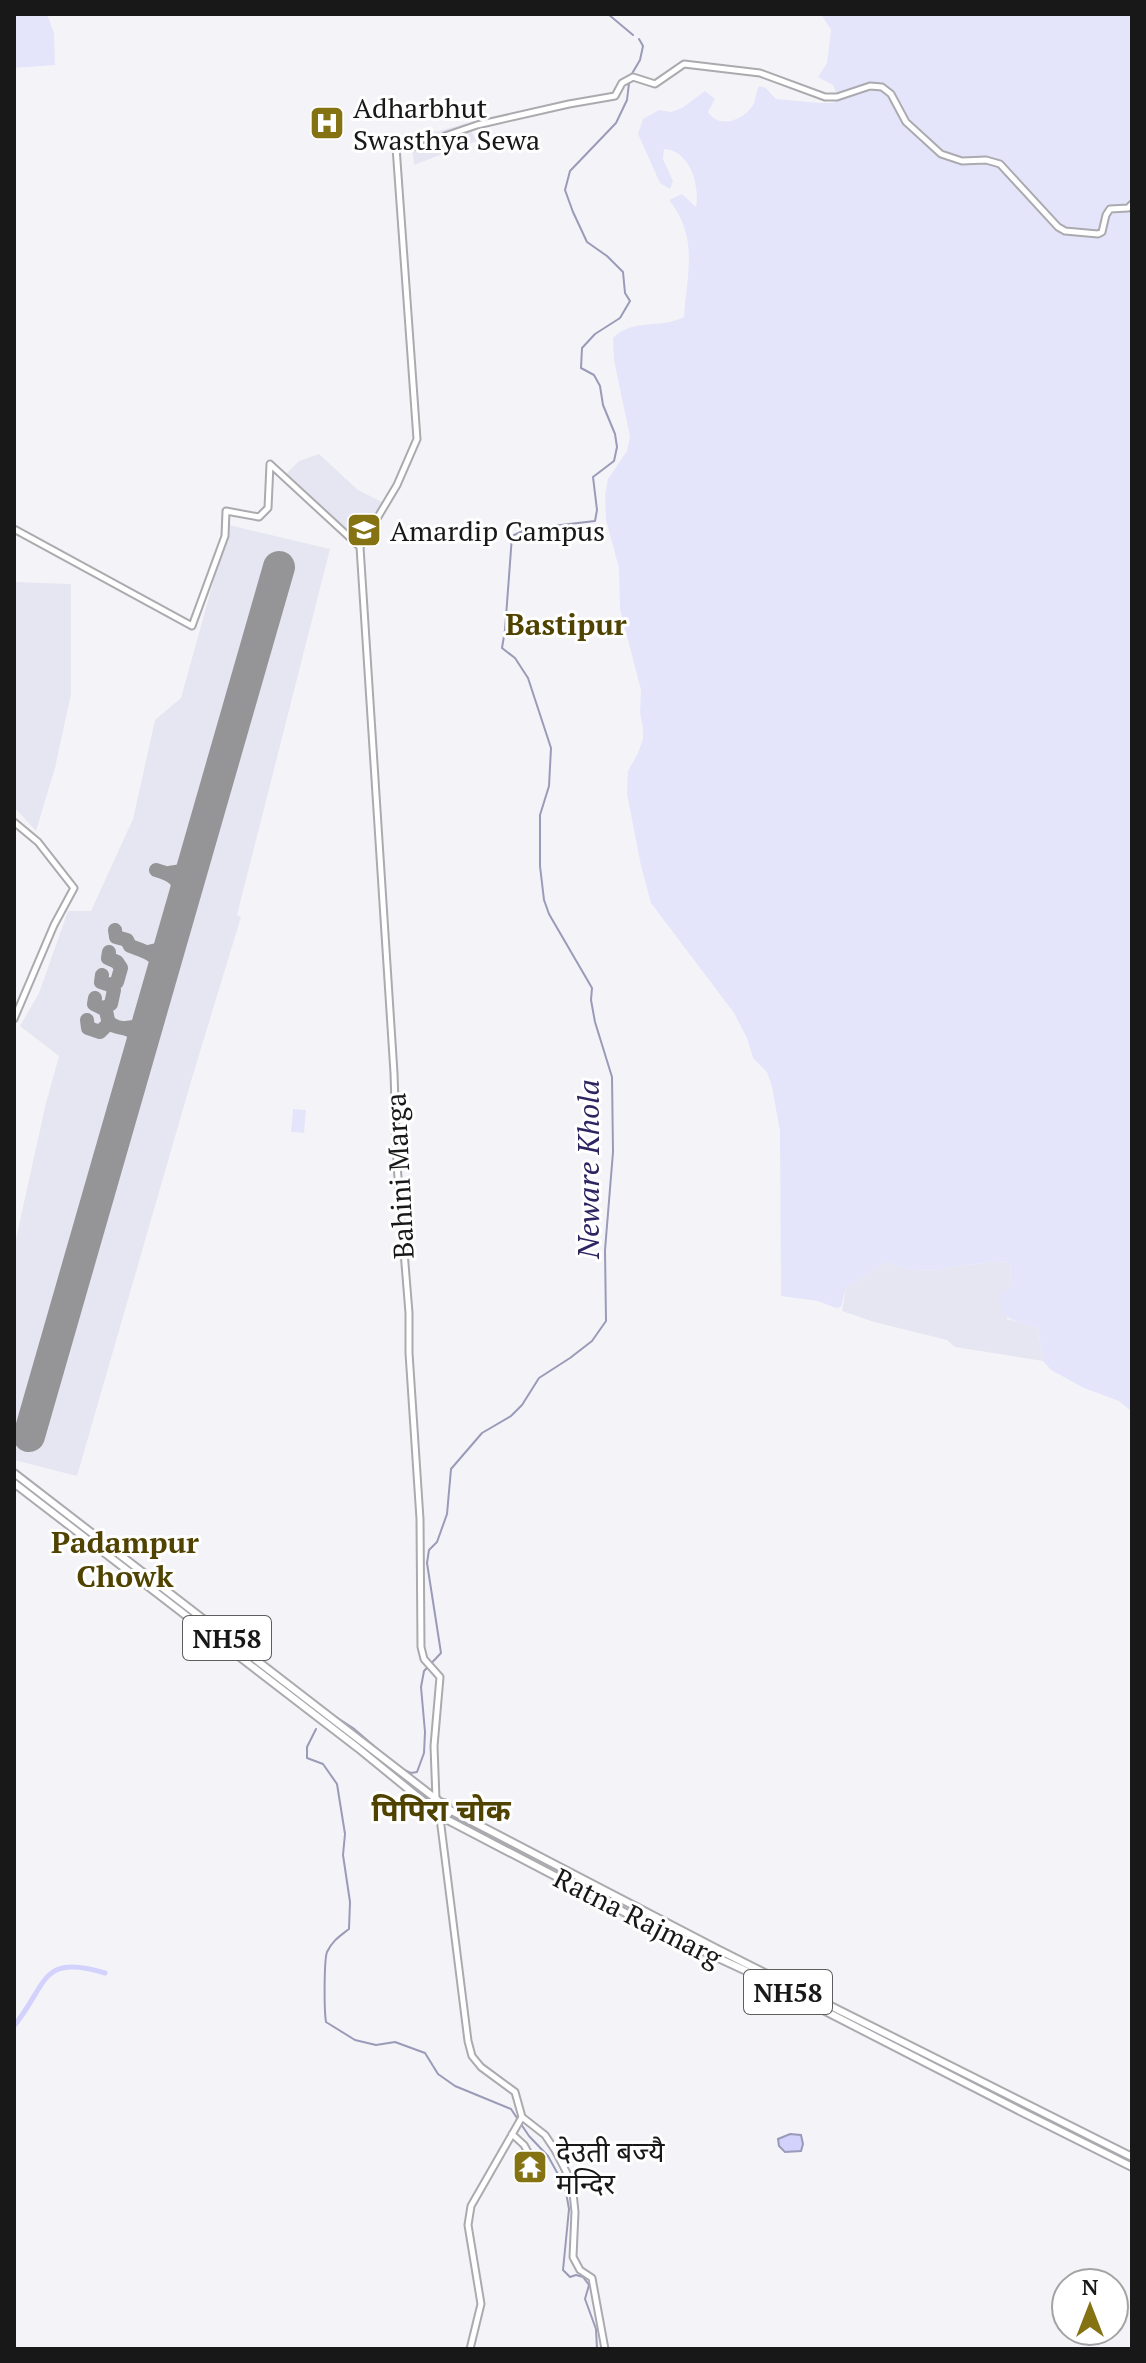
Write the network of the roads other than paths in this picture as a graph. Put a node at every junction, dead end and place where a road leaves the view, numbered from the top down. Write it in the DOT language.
graph roads {
  1 [pos="1132,204"];
  2 [pos="14,529"];
  3 [pos="360,547"];
  4 [pos="14,822"];
  5 [pos="14,1019"];
  6 [pos="14,1473"];
  7 [pos="14,1483"];
  8 [pos="438,1801"];
  9 [pos="434,1810"];
  10 [pos="450,1810"];
  11 [pos="442,1818"];
  12 [pos="522,2117"];
  13 [pos="512,2134"];
  14 [pos="1132,2157"];
  15 [pos="1132,2167"];
  16 [pos="521,2168"];
  17 [pos="470,2349"];
  18 [pos="605,2349"];
  1 -- 3 [label="street"];
  2 -- 3 [label="street"];
  3 -- 8 [label="street, Bahini Marga"];
  4 -- 5 [label="street"];
  6 -- 8 [label="main road, Ratna Rajmarg / NH58"];
  7 -- 9 [label="main road, Ratna Rajmarg / NH58"];
  8 -- 9 [label="main road"];
  8 -- 10 [label="main road, Ratna Rajmarg / NH58"];
  9 -- 11 [label="main road, Ratna Rajmarg / NH58"];
  10 -- 11 [label="main road"];
  10 -- 14 [label="main road, Ratna Rajmarg / NH58"];
  11 -- 12 [label="street"];
  11 -- 15 [label="main road, Ratna Rajmarg / NH58"];
  12 -- 13 [label="street"];
  12 -- 18 [label="street"];
  13 -- 16 [label="street"];
  13 -- 17 [label="street"];
}
